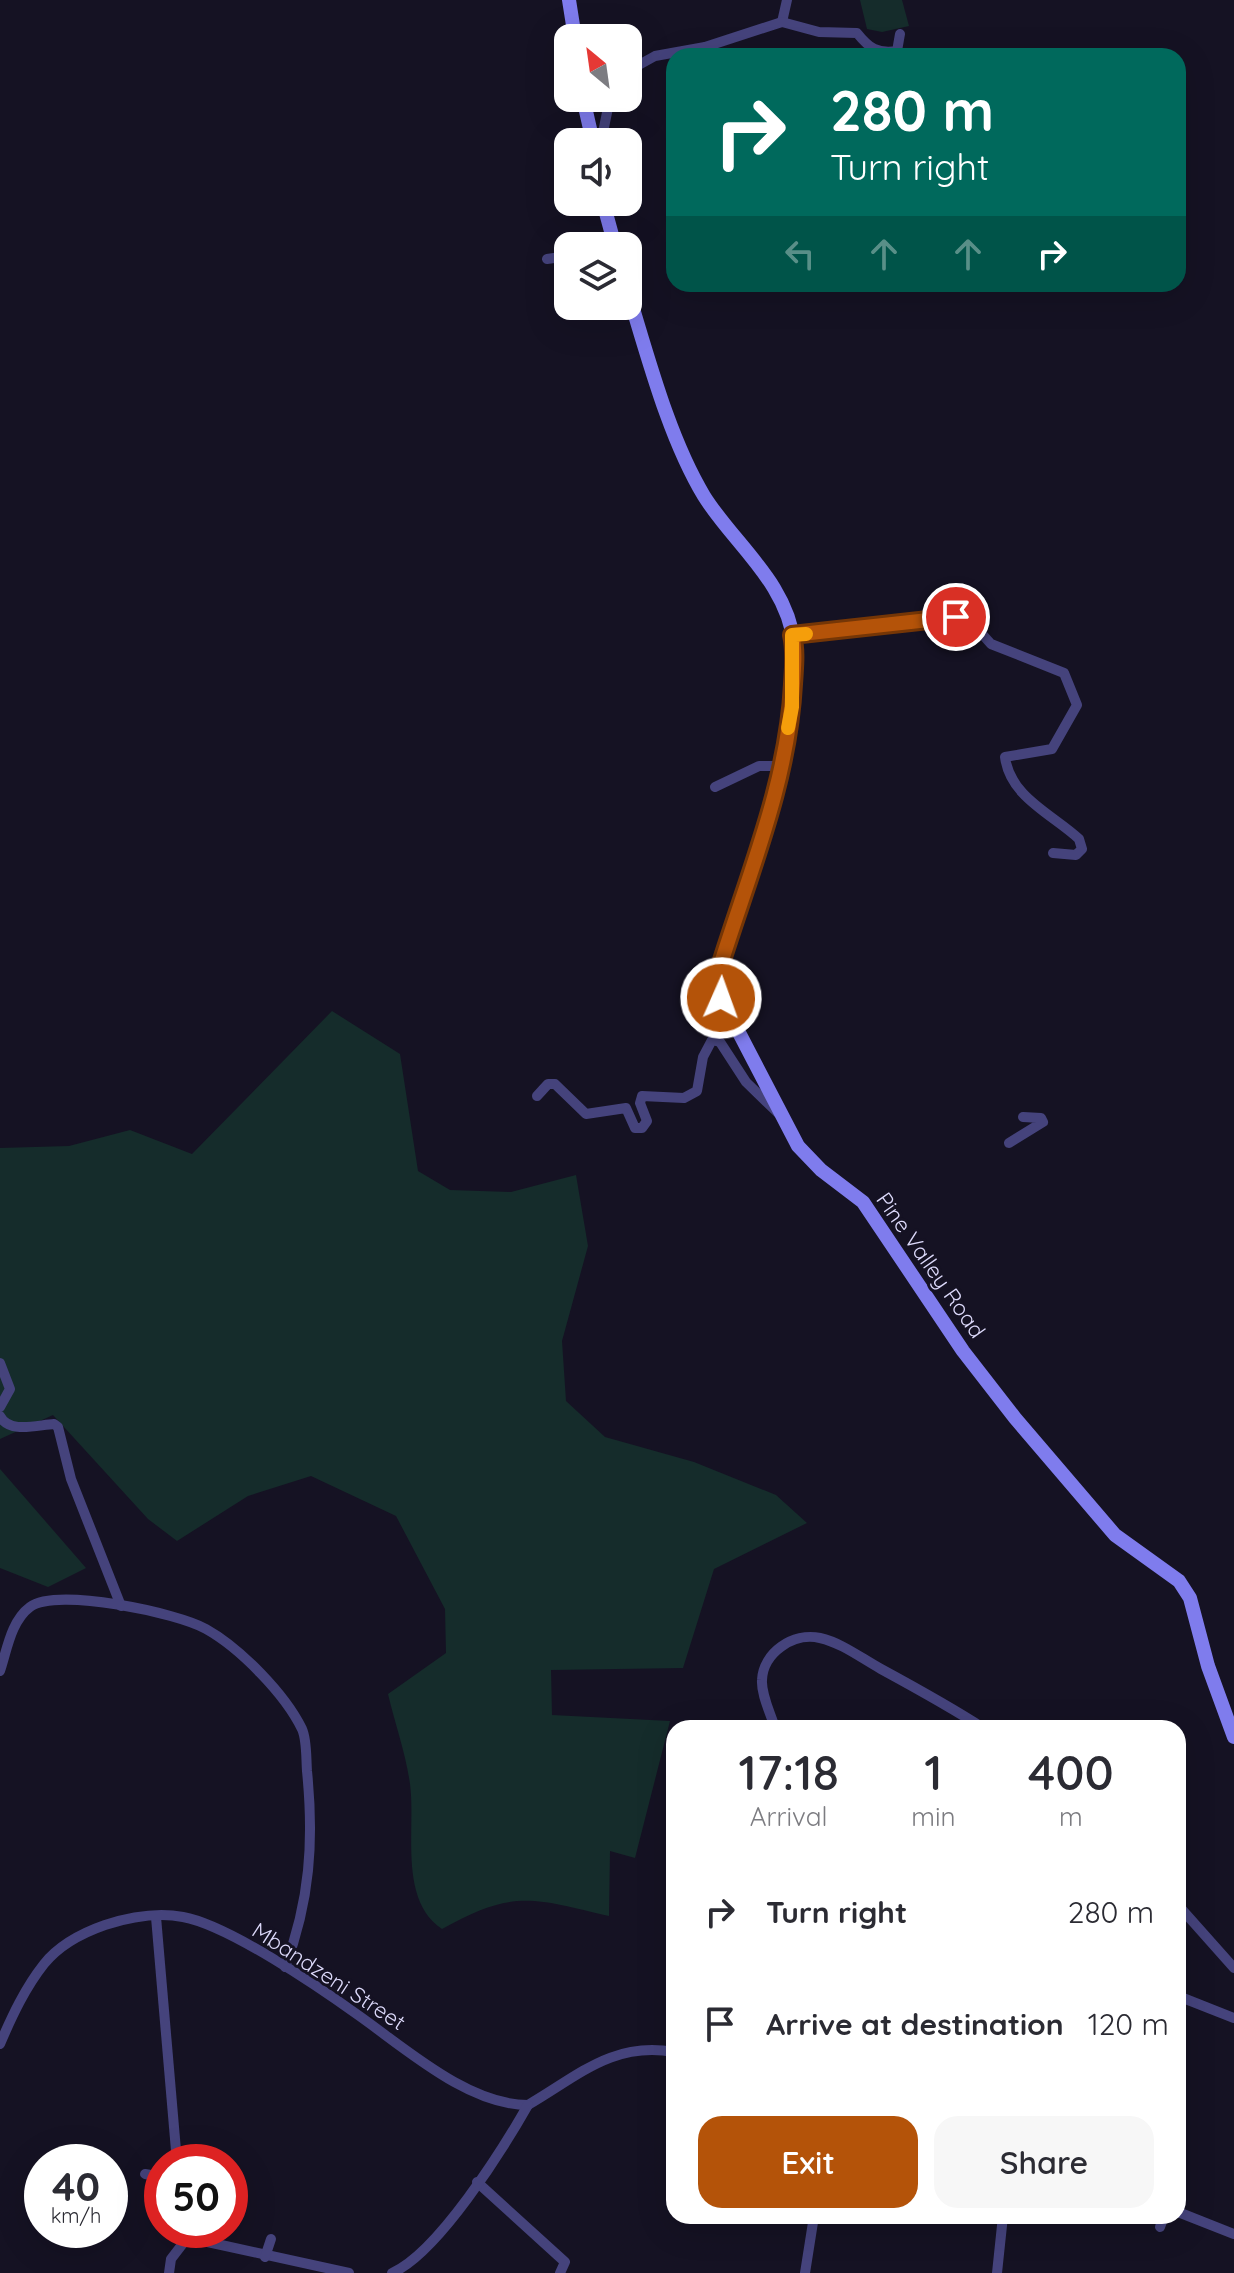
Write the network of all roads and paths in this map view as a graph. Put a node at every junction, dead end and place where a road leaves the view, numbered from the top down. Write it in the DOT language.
graph roads {
  1 [pos="569,0"];
  2 [pos="787,0"];
  3 [pos="782,22"];
  4 [pos="573,24"];
  5 [pos="900,34"];
  6 [pos="699,48"];
  7 [pos="869,48"];
  8 [pos="898,48"];
  9 [pos="666,54"];
  10 [pos="642,63"];
  11 [pos="554,258"];
  12 [pos="547,259"];
  13 [pos="637,320"];
  14 [pos="792,635"];
  15 [pos="780,766"];
  16 [pos="715,787"];
  17 [pos="1053,853"];
  18 [pos="537,1096"];
  19 [pos="783,1117"];
  20 [pos="1023,1117"];
  21 [pos="1009,1143"];
  22 [pos="0,1363"];
  23 [pos="0,1407"];
  24 [pos="0,1416"];
  25 [pos="121,1606"];
  26 [pos="0,1671"];
  27 [pos="773,1720"];
  28 [pos="971,1720"];
  29 [pos="1234,1737"];
  30 [pos="1186,1914"];
  31 [pos="156,1917"];
  32 [pos="285,1967"];
  33 [pos="1234,1968"];
  34 [pos="1186,1999"];
  35 [pos="1234,2018"];
  36 [pos="0,2044"];
  37 [pos="666,2051"];
  38 [pos="528,2105"];
  39 [pos="175,2144"];
  40 [pos="477,2182"];
  41 [pos="1186,2215"];
  42 [pos="813,2224"];
  43 [pos="1002,2224"];
  44 [pos="1234,2234"];
  45 [pos="271,2239"];
  46 [pos="179,2248"];
  47 [pos="230,2248"];
  48 [pos="265,2257"];
  49 [pos="296,2269"];
  50 [pos="169,2273"];
  51 [pos="349,2273"];
  52 [pos="392,2273"];
  53 [pos="560,2273"];
  54 [pos="805,2273"];
  55 [pos="997,2273"];
  1 -- 4 [label="main road"];
  2 -- 3 [label="street"];
  3 -- 6 [label="street"];
  3 -- 7 [label="street"];
  5 -- 8 [label="street"];
  9 -- 10 [label="street"];
  11 -- 12 [label="street"];
  13 -- 14 [label="main road, Pine Valley Road"];
  14 -- 15 [label="main road, Pine Valley Road"];
  14 -- 17 [label="street"];
  15 -- 16 [label="street"];
  15 -- 19 [label="main road, Pine Valley Road"];
  18 -- 19 [label="street"];
  19 -- 29 [label="main road, Pine Valley Road"];
  20 -- 21 [label="street"];
  22 -- 23 [label="street"];
  24 -- 25 [label="street"];
  25 -- 26 [label="street"];
  25 -- 32 [label="street"];
  27 -- 28 [label="street"];
  30 -- 33 [label="street"];
  31 -- 32 [label="street, Mbandzeni Street"];
  31 -- 36 [label="street, Mbandzeni Street"];
  31 -- 39 [label="street"];
  32 -- 38 [label="street, Mbandzeni Street"];
  34 -- 35 [label="street"];
  37 -- 38 [label="street"];
  38 -- 40 [label="street"];
  40 -- 52 [label="street"];
  40 -- 53 [label="street"];
  41 -- 44 [label="street"];
  42 -- 54 [label="street"];
  43 -- 55 [label="street"];
  45 -- 48 [label="street"];
  46 -- 50 [label="street"];
  47 -- 48 [label="street"];
  48 -- 49 [label="street"];
  49 -- 51 [label="street"];
}
